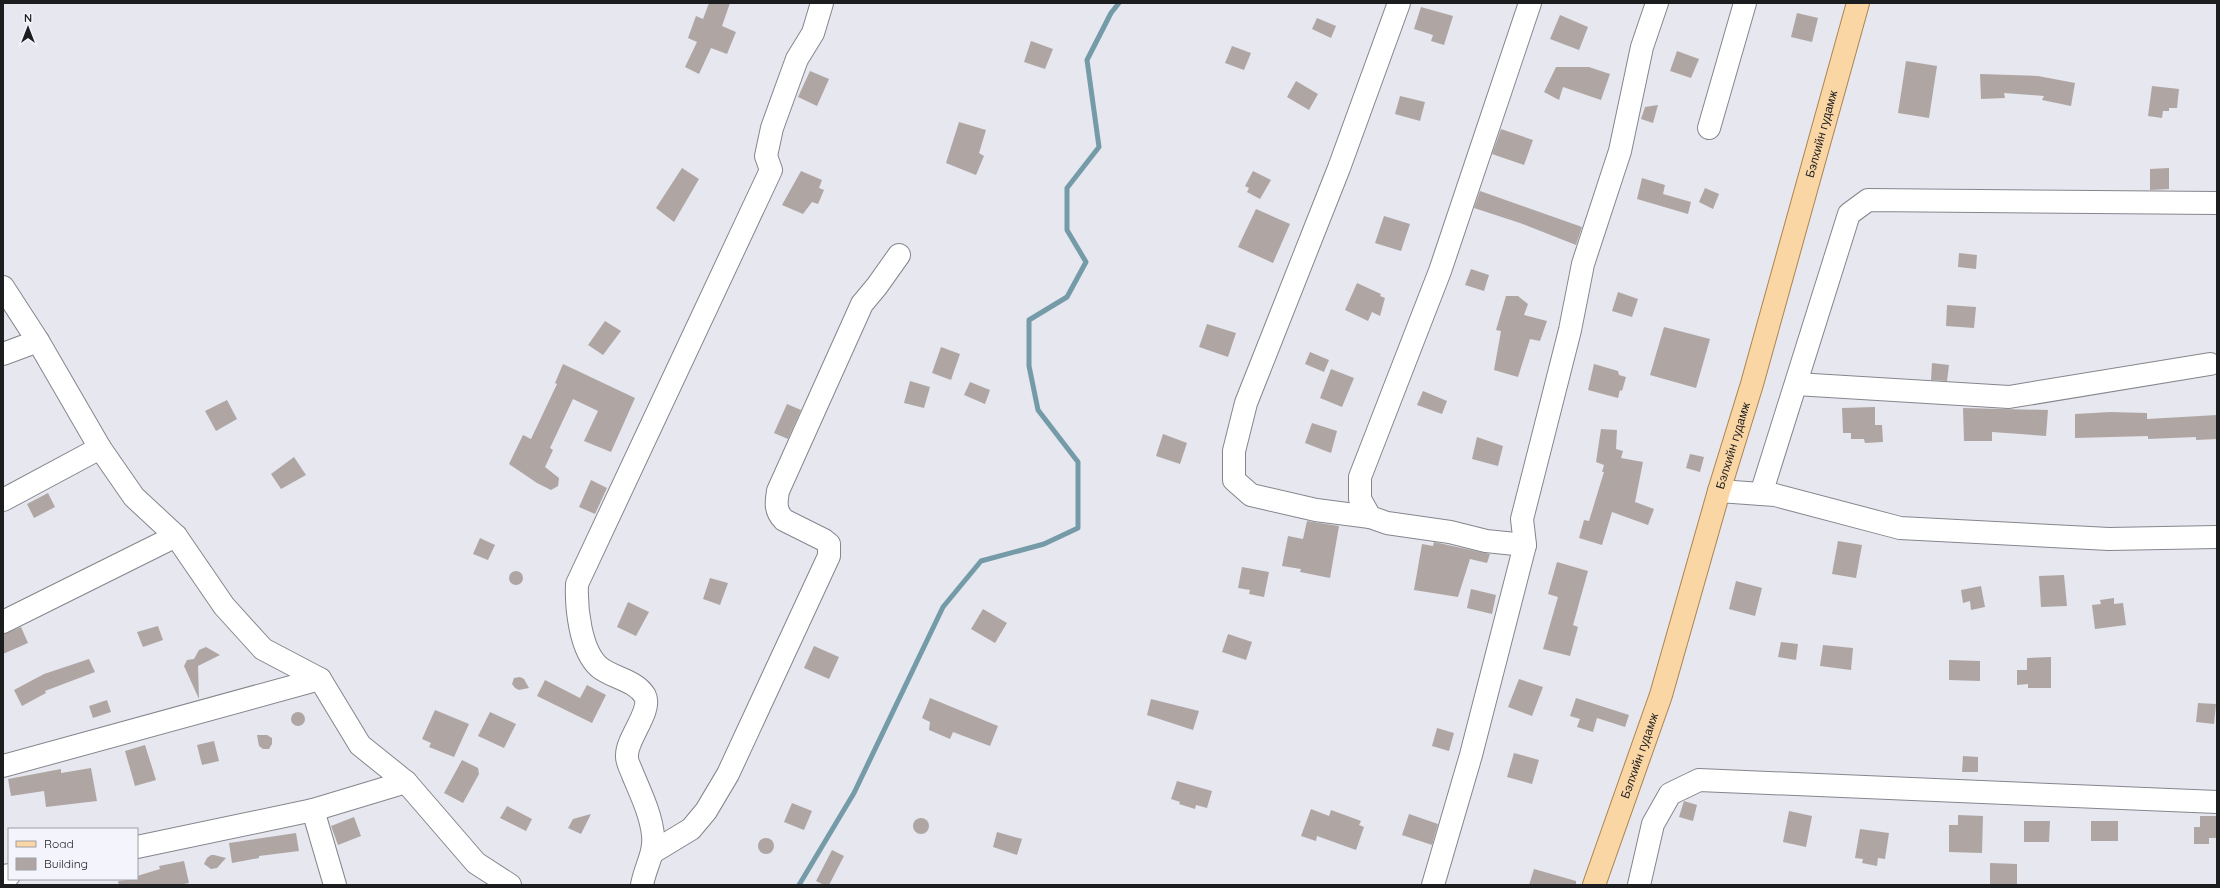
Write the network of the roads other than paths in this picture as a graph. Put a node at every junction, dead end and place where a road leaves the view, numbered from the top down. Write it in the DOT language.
graph roads {
  1 [pos="822,3"];
  2 [pos="1399,3"];
  3 [pos="1530,3"];
  4 [pos="1657,3"];
  5 [pos="1745,3"];
  6 [pos="1858,3"];
  7 [pos="1709,128"];
  8 [pos="2217,203"];
  9 [pos="899,255"];
  10 [pos="3,287"];
  11 [pos="38,341"];
  12 [pos="3,354"];
  13 [pos="2210,364"];
  14 [pos="1796,384"];
  15 [pos="100,448"];
  16 [pos="1719,491"];
  17 [pos="1761,494"];
  18 [pos="3,500"];
  19 [pos="1370,517"];
  20 [pos="176,536"];
  21 [pos="2217,537"];
  22 [pos="1524,545"];
  23 [pos="3,622"];
  24 [pos="320,679"];
  25 [pos="3,766"];
  26 [pos="406,782"];
  27 [pos="2217,802"];
  28 [pos="313,810"];
  29 [pos="138,848"];
  30 [pos="654,852"];
  31 [pos="335,885"];
  32 [pos="510,885"];
  33 [pos="642,885"];
  34 [pos="1434,885"];
  35 [pos="1594,885"];
  36 [pos="1639,885"];
  1 -- 30 [label="street"];
  2 -- 19 [label="street"];
  3 -- 19 [label="street"];
  4 -- 22 [label="street"];
  5 -- 7 [label="street"];
  6 -- 16 [label="main road, Бэлхийн гудамж"];
  8 -- 14 [label="street"];
  9 -- 30 [label="street"];
  10 -- 11 [label="street"];
  11 -- 12 [label="street"];
  11 -- 15 [label="street"];
  13 -- 14 [label="street"];
  14 -- 17 [label="street"];
  15 -- 18 [label="street"];
  15 -- 20 [label="street"];
  16 -- 17 [label="street"];
  16 -- 35 [label="main road, Бэлхийн гудамж"];
  17 -- 21 [label="street"];
  19 -- 22 [label="street"];
  20 -- 23 [label="street"];
  20 -- 24 [label="street"];
  22 -- 34 [label="street"];
  24 -- 25 [label="street"];
  24 -- 26 [label="street"];
  26 -- 28 [label="street"];
  26 -- 32 [label="street"];
  27 -- 36 [label="street"];
  28 -- 29 [label="street"];
  28 -- 31 [label="street"];
  30 -- 33 [label="street"];
}
